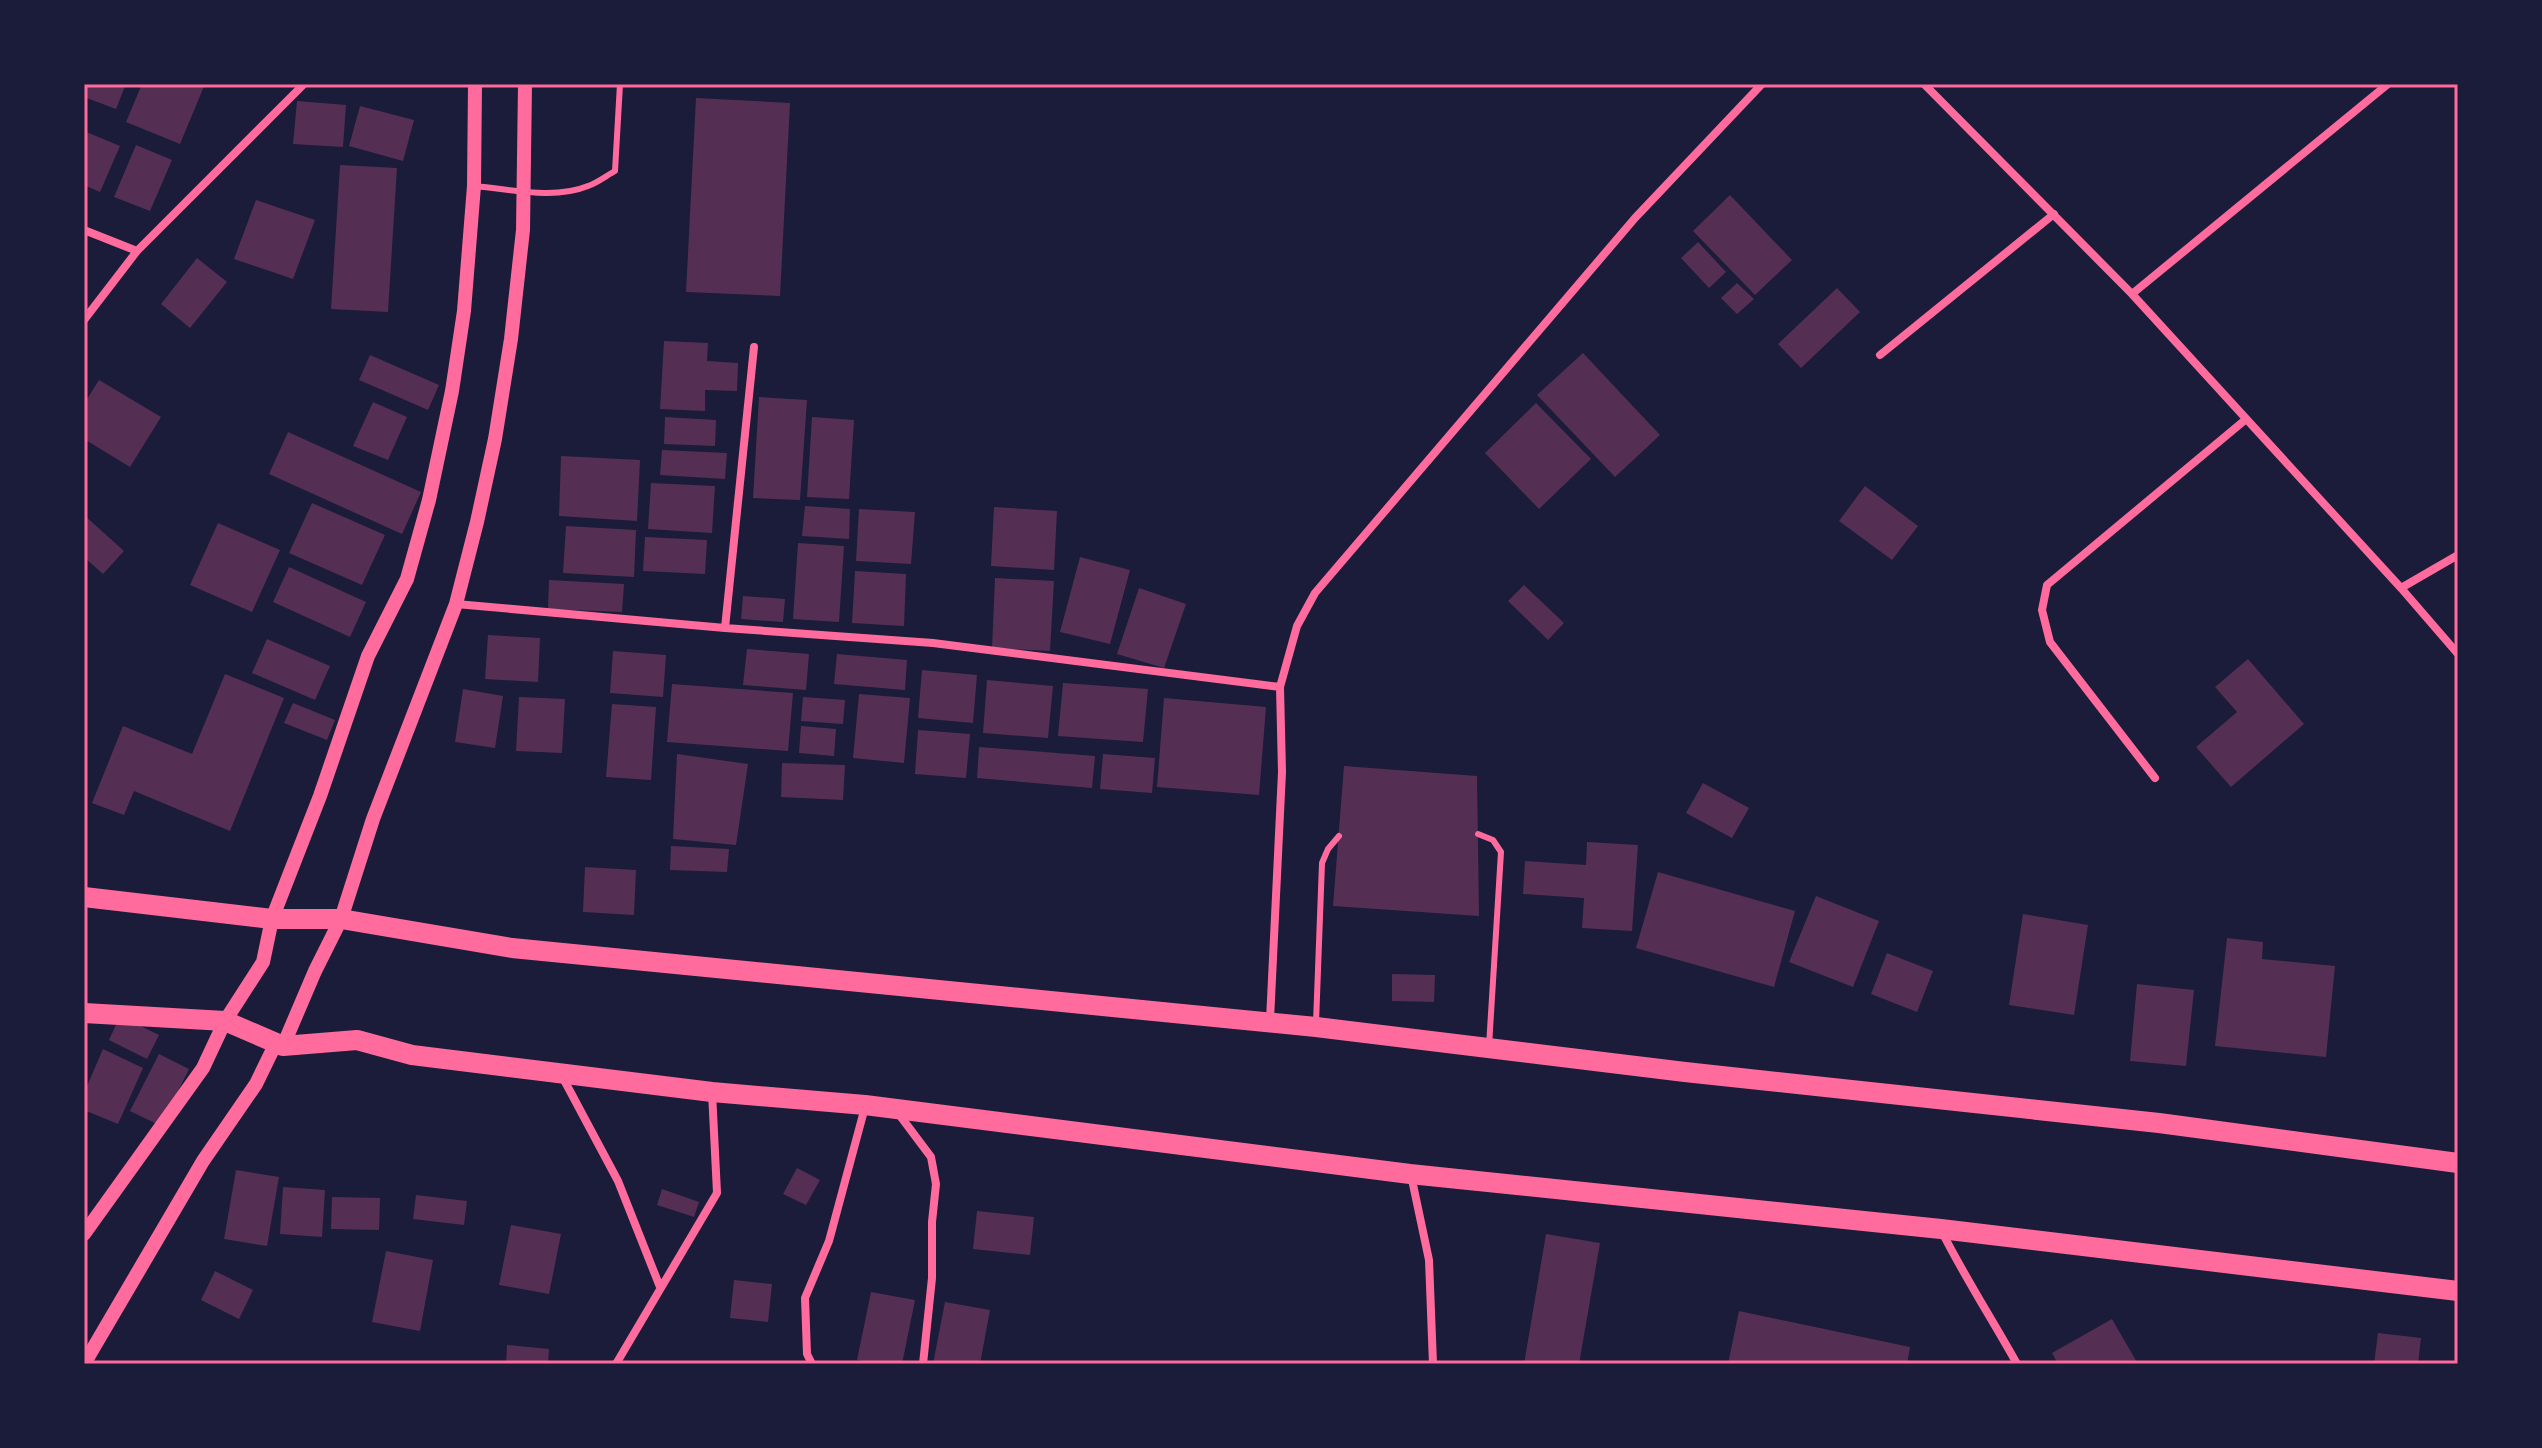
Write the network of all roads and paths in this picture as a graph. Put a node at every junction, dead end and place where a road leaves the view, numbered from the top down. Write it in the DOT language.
graph roads {
  1 [pos="304,84"];
  2 [pos="475,84"];
  3 [pos="525,84"];
  4 [pos="620,84"];
  5 [pos="1762,84"];
  6 [pos="1924,84"];
  7 [pos="2388,84"];
  8 [pos="474,186"];
  9 [pos="524,191"];
  10 [pos="2054,214"];
  11 [pos="84,230"];
  12 [pos="137,251"];
  13 [pos="2132,294"];
  14 [pos="84,320"];
  15 [pos="754,347"];
  16 [pos="1880,355"];
  17 [pos="2245,420"];
  18 [pos="2458,555"];
  19 [pos="2401,588"];
  20 [pos="456,604"];
  21 [pos="725,628"];
  22 [pos="2458,654"];
  23 [pos="1280,687"];
  24 [pos="2155,778"];
  25 [pos="1478,834"];
  26 [pos="1339,836"];
  27 [pos="84,897"];
  28 [pos="272,919"];
  29 [pos="341,919"];
  30 [pos="84,1013"];
  31 [pos="225,1021"];
  32 [pos="1270,1024"];
  33 [pos="1316,1027"];
  34 [pos="283,1046"];
  35 [pos="1489,1047"];
  36 [pos="561,1073"];
  37 [pos="712,1092"];
  38 [pos="865,1105"];
  39 [pos="896,1110"];
  40 [pos="2458,1163"];
  41 [pos="1410,1174"];
  42 [pos="1941,1229"];
  43 [pos="84,1234"];
  44 [pos="660,1287"];
  45 [pos="2458,1291"];
  46 [pos="84,1364"];
  47 [pos="616,1364"];
  48 [pos="812,1364"];
  49 [pos="923,1364"];
  50 [pos="1433,1364"];
  51 [pos="2017,1364"];
  1 -- 12 [label="street"];
  2 -- 8 [label="street"];
  3 -- 9 [label="street"];
  4 -- 9 [label="lane"];
  5 -- 23 [label="street"];
  6 -- 10 [label="street"];
  7 -- 13 [label="street"];
  8 -- 9 [label="lane"];
  8 -- 28 [label="street"];
  9 -- 20 [label="street"];
  10 -- 13 [label="street"];
  10 -- 16 [label="street"];
  11 -- 12 [label="street"];
  12 -- 14 [label="street"];
  13 -- 17 [label="street"];
  15 -- 21 [label="street"];
  17 -- 19 [label="street"];
  17 -- 24 [label="street"];
  18 -- 19 [label="street"];
  19 -- 22 [label="street"];
  20 -- 21 [label="street"];
  20 -- 29 [label="street"];
  21 -- 23 [label="street"];
  23 -- 32 [label="street"];
  25 -- 35 [label="lane"];
  26 -- 33 [label="lane"];
  27 -- 28 [label="main road"];
  28 -- 29 [label="main road"];
  28 -- 31 [label="street"];
  29 -- 32 [label="main road"];
  29 -- 34 [label="street"];
  30 -- 31 [label="main road"];
  31 -- 34 [label="main road"];
  31 -- 43 [label="street"];
  32 -- 33 [label="main road"];
  33 -- 35 [label="main road"];
  34 -- 36 [label="main road"];
  34 -- 46 [label="street"];
  35 -- 40 [label="main road"];
  36 -- 37 [label="main road"];
  36 -- 44 [label="street"];
  37 -- 38 [label="main road"];
  37 -- 44 [label="street"];
  38 -- 39 [label="main road"];
  38 -- 48 [label="street"];
  39 -- 41 [label="main road"];
  39 -- 49 [label="street"];
  41 -- 42 [label="main road"];
  41 -- 50 [label="street"];
  42 -- 45 [label="main road"];
  42 -- 51 [label="street"];
  44 -- 47 [label="street"];
}
